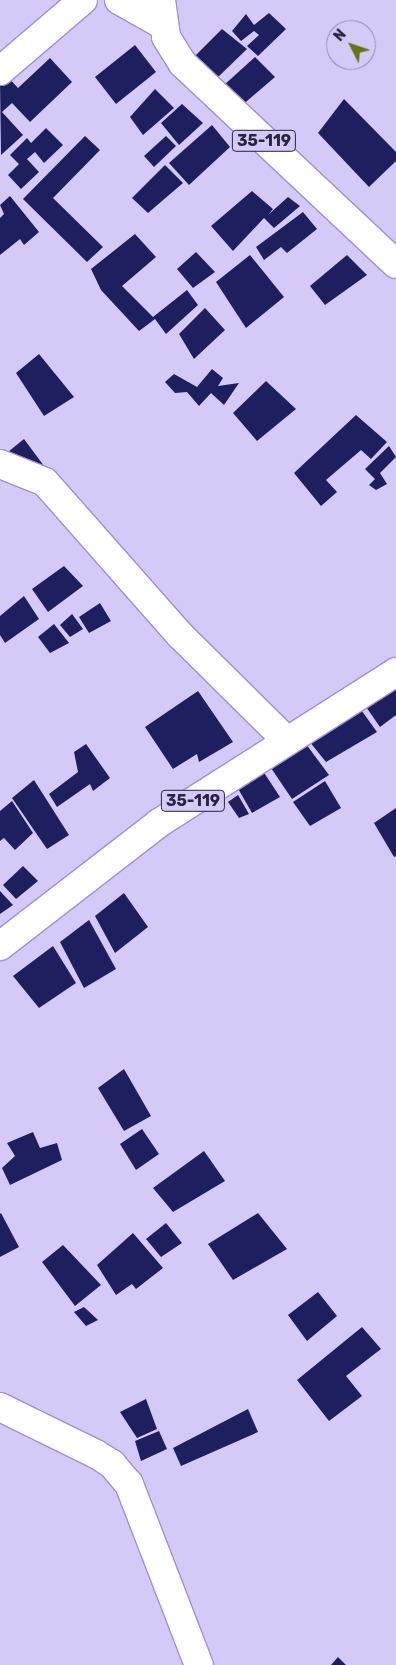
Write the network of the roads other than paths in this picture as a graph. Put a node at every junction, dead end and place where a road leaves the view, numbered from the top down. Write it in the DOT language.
graph roads {
  1 [pos="83,0"];
  2 [pos="119,0"];
  3 [pos="162,13"];
  4 [pos="0,71"];
  5 [pos="396,264"];
  6 [pos="0,464"];
  7 [pos="396,672"];
  8 [pos="287,741"];
  9 [pos="0,946"];
  10 [pos="0,1407"];
  11 [pos="199,1665"];
  1 -- 4 [label="street"];
  2 -- 3 [label="street"];
  3 -- 5 [label="street, 35-119"];
  6 -- 8 [label="street"];
  7 -- 8 [label="street, 35-119"];
  8 -- 9 [label="street, 35-119"];
  10 -- 11 [label="street"];
}
